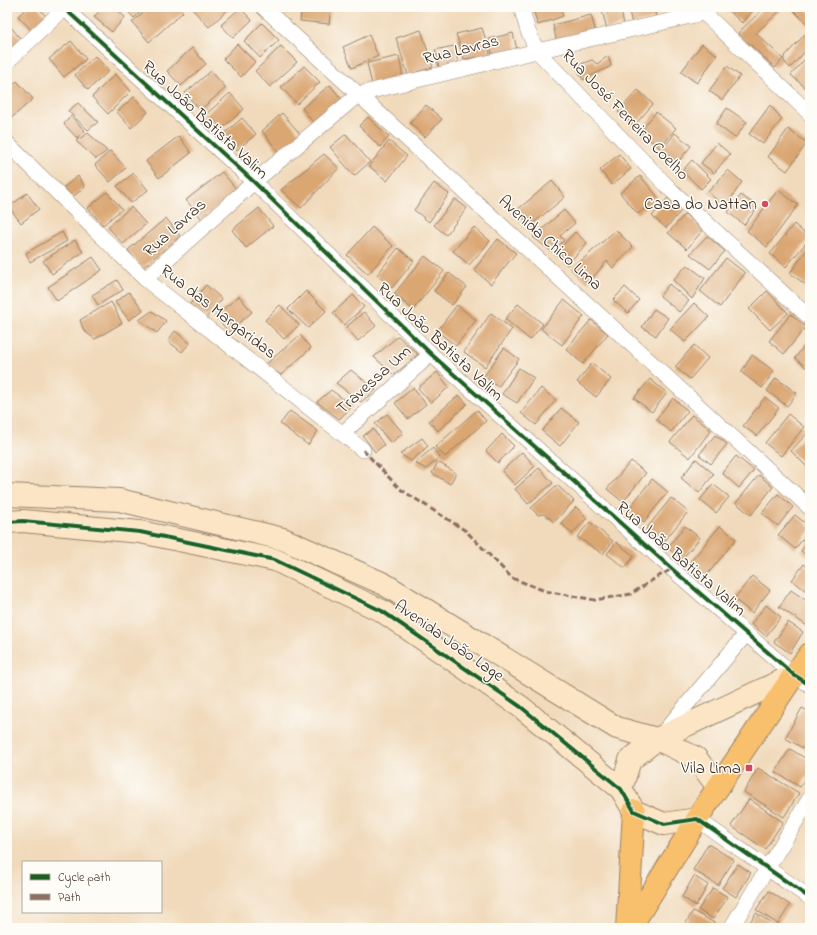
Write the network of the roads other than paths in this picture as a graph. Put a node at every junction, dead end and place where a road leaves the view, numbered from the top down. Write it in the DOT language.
graph roads {
  1 [pos="64,7"];
  2 [pos="263,7"];
  3 [pos="521,7"];
  4 [pos="537,51"];
  5 [pos="7,62"];
  6 [pos="359,94"];
  7 [pos="810,114"];
  8 [pos="7,142"];
  9 [pos="254,182"];
  10 [pos="145,279"];
  11 [pos="810,318"];
  12 [pos="431,354"];
  13 [pos="343,433"];
  14 [pos="363,450"];
  15 [pos="7,495"];
  16 [pos="810,508"];
  17 [pos="7,522"];
  18 [pos="746,634"];
  19 [pos="810,654"];
  20 [pos="802,680"];
  21 [pos="657,740"];
  22 [pos="718,787"];
  23 [pos="621,789"];
  24 [pos="810,798"];
  25 [pos="634,811"];
  26 [pos="697,819"];
  27 [pos="768,869"];
  28 [pos="810,898"];
  29 [pos="627,928"];
  30 [pos="630,928"];
  31 [pos="731,928"];
  1 -- 5 [label="street"];
  1 -- 9 [label="street, Rua João Batista Valim"];
  2 -- 6 [label="street, Avenida Chico Lima"];
  3 -- 4 [label="street, Rua José Ferreira Coelho"];
  4 -- 6 [label="street, Rua Lavras"];
  4 -- 7 [label="street, Rua Lavras"];
  4 -- 11 [label="street, Rua José Ferreira Coelho"];
  6 -- 9 [label="street, Rua Lavras"];
  6 -- 16 [label="street, Avenida Chico Lima"];
  8 -- 10 [label="street, Rua das Margaridas"];
  9 -- 10 [label="street, Rua Lavras"];
  9 -- 12 [label="street, Rua João Batista Valim"];
  10 -- 13 [label="street, Rua das Margaridas"];
  12 -- 13 [label="street, Travessa Um"];
  12 -- 18 [label="street, Rua João Batista Valim"];
  13 -- 14 [label="street, Rua das Margaridas"];
  15 -- 21 [label="street, Avenida João Lage"];
  17 -- 23 [label="street, Avenida João Lage"];
  18 -- 20 [label="street, Rua João Batista Valim"];
  18 -- 21 [label="street"];
  19 -- 20 [label="main road"];
  20 -- 21 [label="street"];
  20 -- 22 [label="main road"];
  21 -- 22 [label="street, Avenida João Lage"];
  21 -- 23 [label="street"];
  22 -- 26 [label="main road"];
  23 -- 25 [label="street, Avenida João Lage"];
  24 -- 27 [label="street"];
  25 -- 26 [label="street"];
  25 -- 29 [label="main road"];
  26 -- 27 [label="street"];
  26 -- 30 [label="main road"];
  27 -- 28 [label="street"];
  27 -- 31 [label="street"];
}
